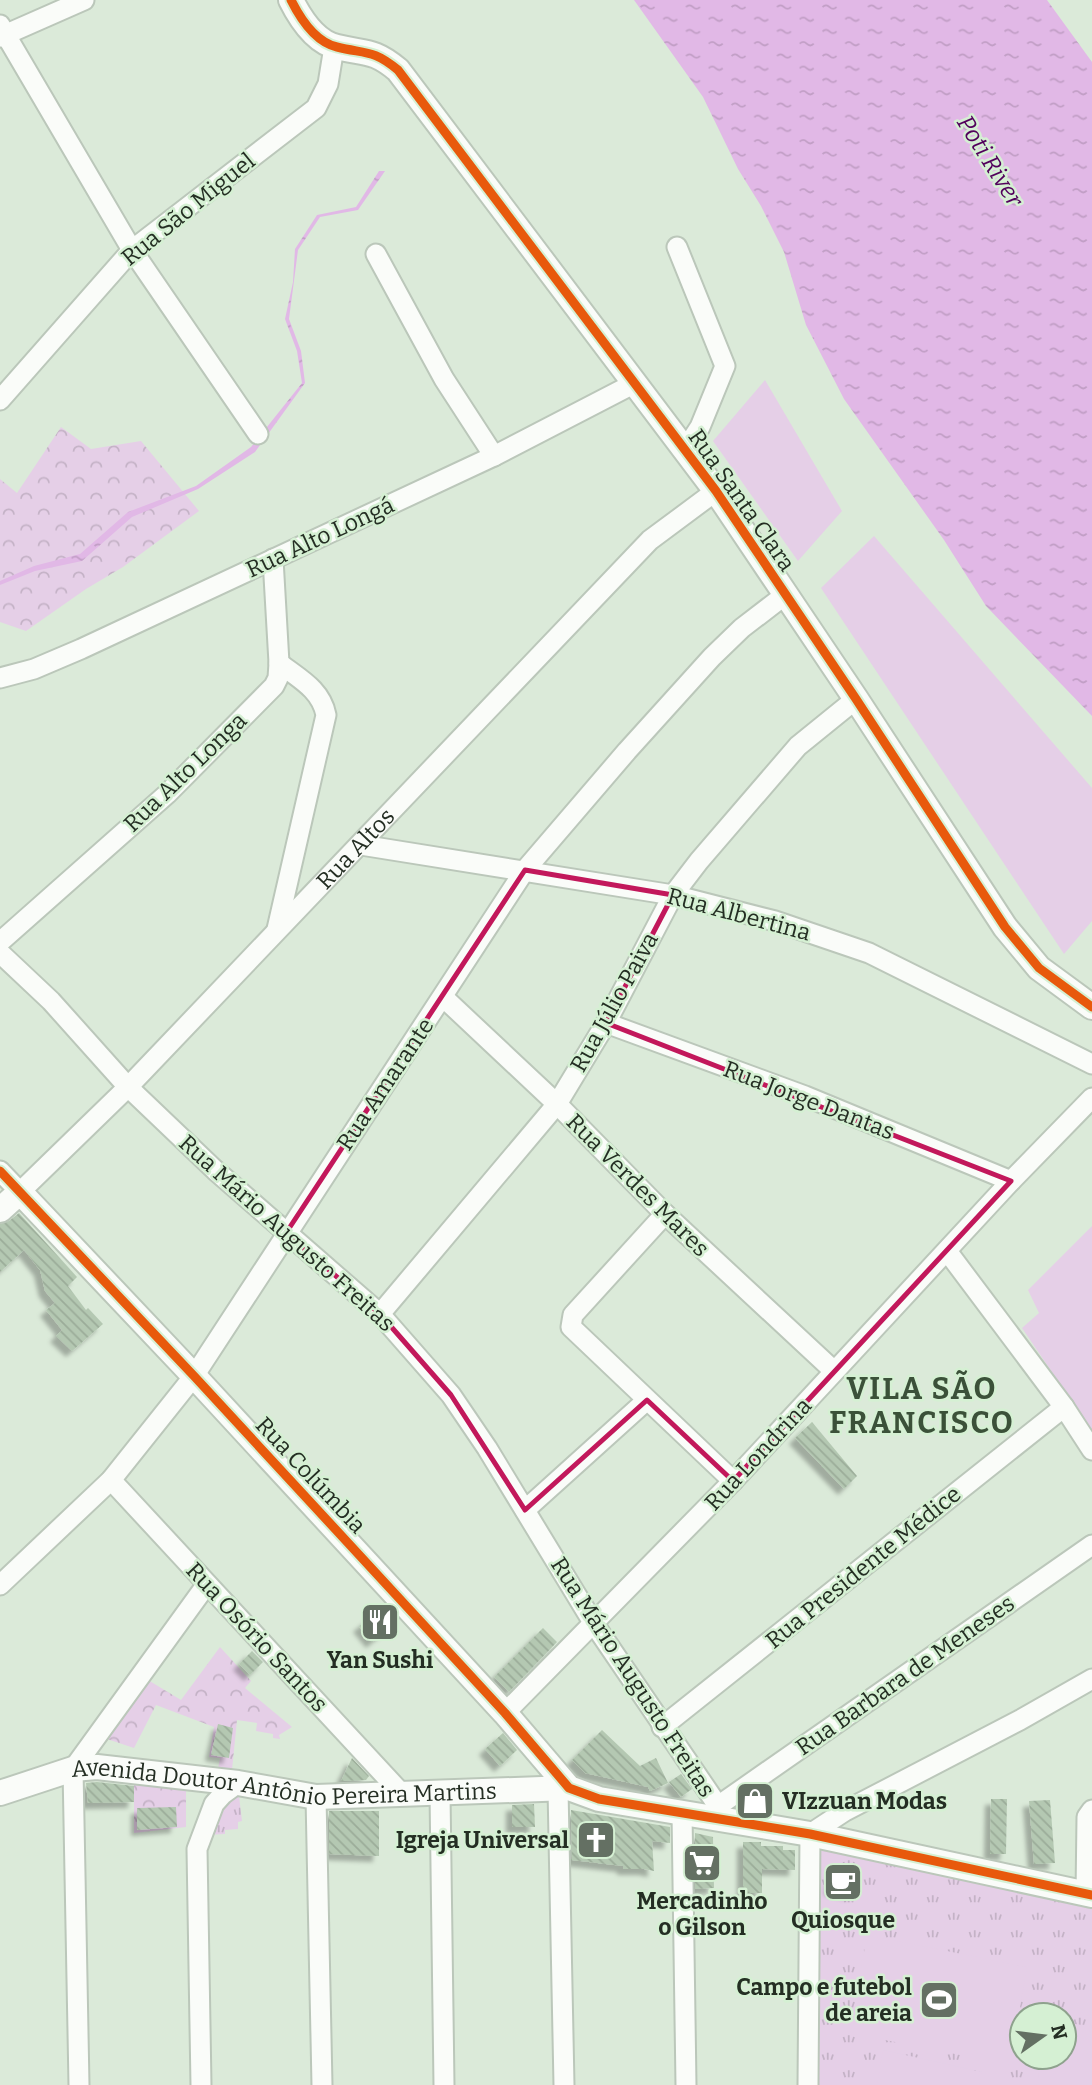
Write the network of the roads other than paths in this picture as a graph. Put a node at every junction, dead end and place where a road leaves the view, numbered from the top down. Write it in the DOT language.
graph roads {
  1 [pos="84,0"];
  2 [pos="291,0"];
  3 [pos="2,33"];
  4 [pos="334,47"];
  5 [pos="677,247"];
  6 [pos="132,250"];
  7 [pos="376,254"];
  8 [pos="635,383"];
  9 [pos="0,400"];
  10 [pos="258,434"];
  11 [pos="685,450"];
  12 [pos="495,456"];
  13 [pos="716,491"];
  14 [pos="273,559"];
  15 [pos="785,596"];
  16 [pos="279,663"];
  17 [pos="0,678"];
  18 [pos="856,699"];
  19 [pos="361,845"];
  20 [pos="525,870"];
  21 [pos="673,895"];
  22 [pos="277,929"];
  23 [pos="0,942"];
  24 [pos="0,953"];
  25 [pos="443,997"];
  26 [pos="1092,1007"];
  27 [pos="606,1023"];
  28 [pos="1092,1064"];
  29 [pos="128,1087"];
  30 [pos="1092,1098"];
  31 [pos="556,1104"];
  32 [pos="0,1171"];
  33 [pos="1011,1181"];
  34 [pos="20,1192"];
  35 [pos="0,1210"];
  36 [pos="665,1214"];
  37 [pos="286,1233"];
  38 [pos="947,1251"];
  39 [pos="380,1314"];
  40 [pos="834,1371"];
  41 [pos="194,1377"];
  42 [pos="647,1400"];
  43 [pos="1064,1406"];
  44 [pos="1092,1450"];
  45 [pos="111,1480"];
  46 [pos="733,1480"];
  47 [pos="525,1510"];
  48 [pos="1092,1545"];
  49 [pos="207,1584"];
  50 [pos="0,1585"];
  51 [pos="594,1625"];
  52 [pos="1092,1679"];
  53 [pos="505,1713"];
  54 [pos="662,1727"];
  55 [pos="73,1769"];
  56 [pos="238,1783"];
  57 [pos="564,1789"];
  58 [pos="0,1793"];
  59 [pos="440,1793"];
  60 [pos="403,1795"];
  61 [pos="316,1797"];
  62 [pos="1092,1810"];
  63 [pos="682,1813"];
  64 [pos="720,1814"];
  65 [pos="810,1834"];
  66 [pos="1089,1894"];
  67 [pos="79,2085"];
  68 [pos="201,2085"];
  69 [pos="322,2085"];
  70 [pos="444,2085"];
  71 [pos="564,2085"];
  72 [pos="686,2085"];
  73 [pos="808,2085"];
  1 -- 3 [label="street"];
  2 -- 4 [label="street"];
  3 -- 6 [label="street"];
  4 -- 6 [label="street, Rua São Miguel"];
  4 -- 8 [label="street, Rua Santa Clara"];
  5 -- 11 [label="street"];
  6 -- 9 [label="street, Rua São Miguel"];
  6 -- 10 [label="street"];
  7 -- 12 [label="street"];
  8 -- 11 [label="street, Rua Santa Clara"];
  8 -- 12 [label="street, Rua Alto Longá"];
  11 -- 13 [label="street, Rua Santa Clara"];
  12 -- 14 [label="street, Rua Alto Longá"];
  13 -- 15 [label="street, Rua Santa Clara"];
  13 -- 19 [label="street, Rua Altos"];
  14 -- 16 [label="street, Rua Alto Longa"];
  14 -- 17 [label="street, Rua Alto Longá"];
  15 -- 18 [label="street, Rua Santa Clara"];
  15 -- 20 [label="street, Rua Amarante"];
  16 -- 22 [label="street"];
  16 -- 23 [label="street, Rua Alto Longa"];
  18 -- 21 [label="street, Rua Júlio Paiva"];
  18 -- 26 [label="street, Rua Santa Clara"];
  19 -- 20 [label="street, Rua Albertina"];
  19 -- 22 [label="street, Rua Altos"];
  20 -- 21 [label="street, Rua Albertina"];
  20 -- 25 [label="street, Rua Amarante"];
  21 -- 27 [label="street, Rua Júlio Paiva"];
  21 -- 28 [label="street, Rua Albertina"];
  22 -- 29 [label="street, Rua Altos"];
  24 -- 29 [label="street, Rua Mário Augusto Freitas"];
  25 -- 31 [label="street, Rua Verdes Mares"];
  25 -- 37 [label="street, Rua Amarante"];
  27 -- 31 [label="street, Rua Júlio Paiva"];
  27 -- 33 [label="street, Rua Jorge Dantas"];
  29 -- 34 [label="street, Rua Altos"];
  29 -- 37 [label="street, Rua Mário Augusto Freitas"];
  30 -- 33 [label="street, Rua Londrina"];
  31 -- 36 [label="street, Rua Verdes Mares"];
  31 -- 39 [label="street, Rua Júlio Paiva"];
  32 -- 34 [label="street"];
  33 -- 38 [label="street, Rua Londrina"];
  34 -- 35 [label="street, Rua Altos"];
  34 -- 41 [label="street, Rua Colúmbia"];
  36 -- 40 [label="street, Rua Verdes Mares"];
  36 -- 42 [label="street"];
  37 -- 39 [label="street, Rua Mário Augusto Freitas"];
  37 -- 41 [label="street, Rua Amarante"];
  38 -- 40 [label="street, Rua Londrina"];
  38 -- 43 [label="street"];
  39 -- 47 [label="street, Rua Mário Augusto Freitas"];
  40 -- 46 [label="street, Rua Londrina"];
  41 -- 45 [label="street, Rua Amarante"];
  41 -- 53 [label="street, Rua Colúmbia"];
  42 -- 46 [label="street"];
  42 -- 47 [label="street"];
  43 -- 44 [label="street"];
  43 -- 54 [label="street, Rua Presidente Médice"];
  45 -- 49 [label="street, Rua Osório Santos"];
  45 -- 50 [label="street, Rua Amarante"];
  46 -- 51 [label="street, Rua Londrina"];
  47 -- 51 [label="street, Rua Mário Augusto Freitas"];
  48 -- 64 [label="street, Rua Barbara de Meneses"];
  49 -- 55 [label="street"];
  49 -- 60 [label="street, Rua Osório Santos"];
  51 -- 53 [label="street, Rua Londrina"];
  51 -- 54 [label="street, Rua Mário Augusto Freitas"];
  52 -- 65 [label="street"];
  53 -- 57 [label="street, Rua Colúmbia"];
  54 -- 64 [label="street, Rua Mário Augusto Freitas"];
  55 -- 56 [label="street, Avenida Doutor Antônio Pereira Martins"];
  55 -- 58 [label="street, Avenida Doutor Antônio Pereira Martins"];
  55 -- 67 [label="street"];
  56 -- 61 [label="street, Avenida Doutor Antônio Pereira Martins"];
  56 -- 68 [label="street"];
  57 -- 59 [label="street, Avenida Doutor Antônio Pereira Martins"];
  57 -- 63 [label="street"];
  57 -- 71 [label="street"];
  59 -- 60 [label="street, Avenida Doutor Antônio Pereira Martins"];
  59 -- 70 [label="street"];
  60 -- 61 [label="street, Avenida Doutor Antônio Pereira Martins"];
  61 -- 69 [label="street"];
  62 -- 66 [label="street"];
  63 -- 64 [label="street"];
  63 -- 72 [label="street"];
  64 -- 65 [label="street"];
  65 -- 66 [label="street"];
  65 -- 73 [label="street"];
}
